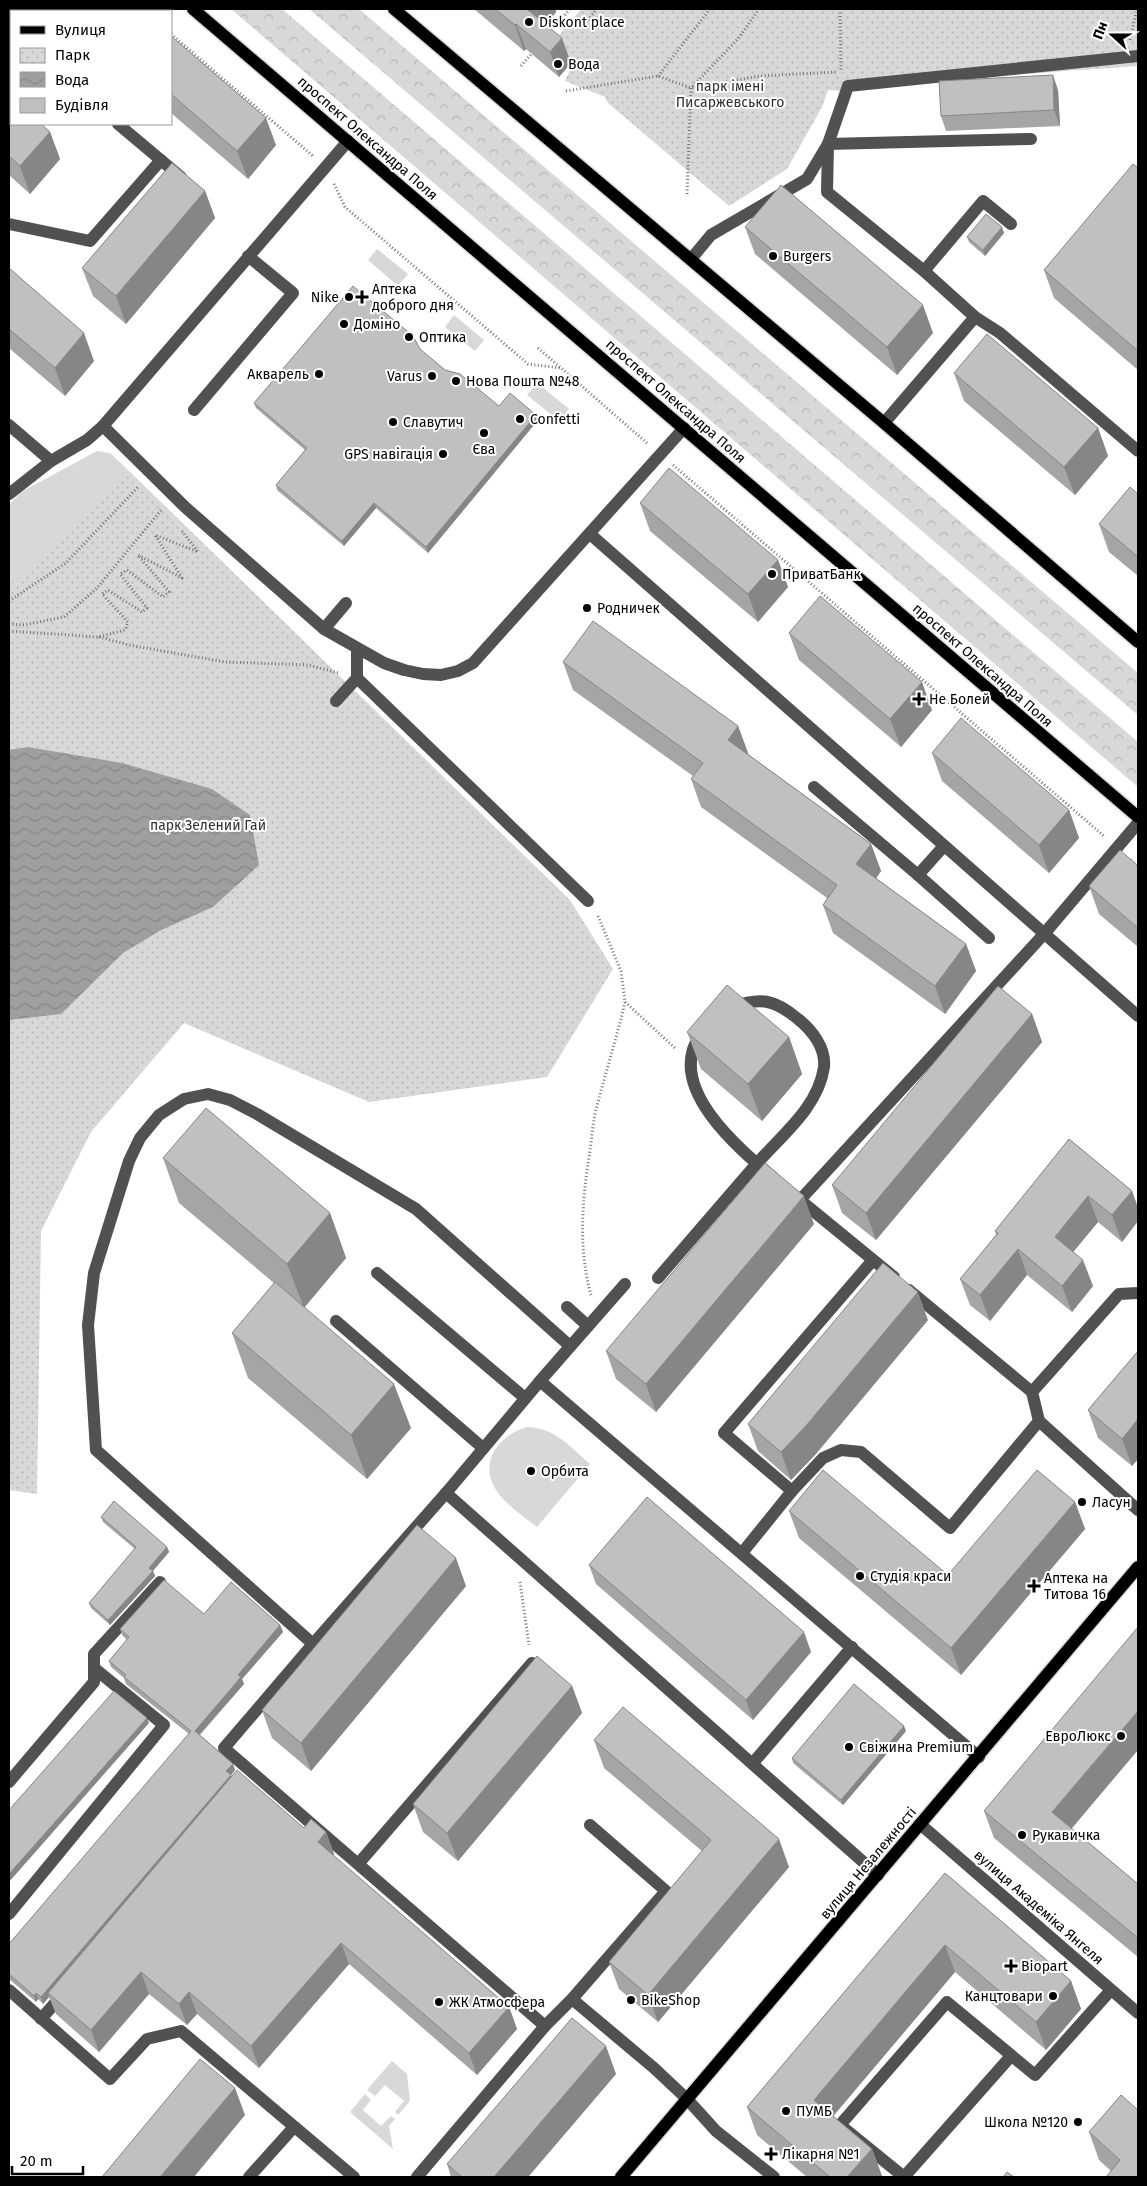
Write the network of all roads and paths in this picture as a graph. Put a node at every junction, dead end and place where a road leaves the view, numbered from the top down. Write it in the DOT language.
graph roads {
  1 [pos="194,9"];
  2 [pos="394,9"];
  3 [pos="570,9"];
  4 [pos="597,9"];
  5 [pos="710,9"];
  6 [pos="759,9"];
  7 [pos="840,9"];
  8 [pos="1137,9"];
  9 [pos="556,25"];
  10 [pos="550,32"];
  11 [pos="538,46"];
  12 [pos="1132,57"];
  13 [pos="521,66"];
  14 [pos="841,72"];
  15 [pos="658,76"];
  16 [pos="838,80"];
  17 [pos="691,88"];
  18 [pos="566,91"];
  19 [pos="119,125"];
  20 [pos="1031,139"];
  21 [pos="348,141"];
  22 [pos="828,144"];
  23 [pos="161,160"];
  24 [pos="181,177"];
  25 [pos="687,194"];
  26 [pos="9,224"];
  27 [pos="1012,224"];
  28 [pos="248,256"];
  29 [pos="691,259"];
  30 [pos="924,271"];
  31 [pos="975,317"];
  32 [pos="538,348"];
  33 [pos="561,368"];
  34 [pos="194,410"];
  35 [pos="884,423"];
  36 [pos="9,425"];
  37 [pos="103,426"];
  38 [pos="684,428"];
  39 [pos="1136,446"];
  40 [pos="50,462"];
  41 [pos="9,494"];
  42 [pos="132,495"];
  43 [pos="185,507"];
  44 [pos="163,508"];
  45 [pos="590,534"];
  46 [pos="9,601"];
  47 [pos="346,603"];
  48 [pos="9,624"];
  49 [pos="324,629"];
  50 [pos="9,631"];
  51 [pos="98,637"];
  52 [pos="1138,642"];
  53 [pos="357,649"];
  54 [pos="357,678"];
  55 [pos="336,701"];
  56 [pos="814,787"];
  57 [pos="1138,817"];
  58 [pos="1138,824"];
  59 [pos="944,846"];
  60 [pos="918,875"];
  61 [pos="588,901"];
  62 [pos="1044,934"];
  63 [pos="989,938"];
  64 [pos="625,1002"];
  65 [pos="724,1012"];
  66 [pos="1138,1016"];
  67 [pos="708,1025"];
  68 [pos="689,1062"];
  69 [pos="757,1164"];
  70 [pos="800,1200"];
  71 [pos="872,1260"];
  72 [pos="377,1273"];
  73 [pos="658,1278"];
  74 [pos="625,1284"];
  75 [pos="1138,1293"];
  76 [pos="567,1308"];
  77 [pos="596,1316"];
  78 [pos="336,1321"];
  79 [pos="588,1326"];
  80 [pos="570,1346"];
  81 [pos="540,1381"];
  82 [pos="1032,1392"];
  83 [pos="525,1398"];
  84 [pos="1039,1421"];
  85 [pos="483,1448"];
  86 [pos="792,1491"];
  87 [pos="446,1493"];
  88 [pos="1138,1510"];
  89 [pos="742,1553"];
  90 [pos="516,1554"];
  91 [pos="1137,1571"];
  92 [pos="160,1582"];
  93 [pos="313,1644"];
  94 [pos="852,1647"];
  95 [pos="532,1663"];
  96 [pos="94,1668"];
  97 [pos="979,1757"];
  98 [pos="753,1764"];
  99 [pos="9,1782"];
  100 [pos="920,1824"];
  101 [pos="590,1825"];
  102 [pos="359,1863"];
  103 [pos="878,1875"];
  104 [pos="9,1914"];
  105 [pos="73,1982"];
  106 [pos="9,1990"];
  107 [pos="1111,1990"];
  108 [pos="572,1999"];
  109 [pos="1138,2013"];
  110 [pos="42,2019"];
  111 [pos="545,2026"];
  112 [pos="1011,2056"];
  113 [pos="687,2099"];
  114 [pos="294,2126"];
  115 [pos="249,2177"];
  116 [pos="354,2177"];
  117 [pos="417,2177"];
  118 [pos="620,2177"];
  119 [pos="774,2177"];
  120 [pos="904,2177"];
  1 -- 21 [label="main road, проспект Олександра Поля"];
  2 -- 29 [label="main road"];
  3 -- 9 [label="path"];
  4 -- 9 [label="path"];
  5 -- 15 [label="path"];
  6 -- 17 [label="path"];
  7 -- 14 [label="path"];
  8 -- 12 [label="path"];
  9 -- 10 [label="path"];
  11 -- 13 [label="path"];
  12 -- 22 [label="street"];
  14 -- 16 [label="path"];
  14 -- 17 [label="path"];
  15 -- 17 [label="path"];
  15 -- 18 [label="path"];
  17 -- 25 [label="path"];
  19 -- 23 [label="street"];
  20 -- 22 [label="street"];
  21 -- 28 [label="street"];
  21 -- 38 [label="main road, проспект Олександра Поля"];
  22 -- 29 [label="street"];
  22 -- 30 [label="street"];
  23 -- 24 [label="street"];
  23 -- 26 [label="street"];
  27 -- 30 [label="street"];
  28 -- 34 [label="street"];
  28 -- 37 [label="street"];
  29 -- 35 [label="main road"];
  30 -- 31 [label="street"];
  31 -- 35 [label="street"];
  31 -- 39 [label="street"];
  32 -- 33 [label="path"];
  35 -- 52 [label="main road"];
  36 -- 40 [label="street"];
  37 -- 40 [label="street"];
  37 -- 43 [label="street"];
  38 -- 45 [label="street"];
  38 -- 57 [label="main road, проспект Олександра Поля"];
  40 -- 41 [label="street"];
  42 -- 46 [label="path"];
  43 -- 49 [label="street"];
  43 -- 51 [label="path"];
  44 -- 48 [label="path"];
  45 -- 53 [label="street"];
  45 -- 59 [label="street"];
  47 -- 49 [label="street"];
  49 -- 53 [label="street"];
  50 -- 51 [label="path"];
  51 -- 54 [label="path"];
  53 -- 54 [label="street"];
  54 -- 55 [label="street"];
  54 -- 61 [label="street"];
  56 -- 60 [label="street"];
  58 -- 62 [label="street"];
  59 -- 60 [label="street"];
  59 -- 62 [label="street"];
  60 -- 63 [label="street"];
  61 -- 64 [label="path"];
  62 -- 66 [label="street"];
  62 -- 70 [label="street"];
  64 -- 68 [label="path"];
  64 -- 77 [label="path"];
  65 -- 69 [label="street"];
  67 -- 68 [label="street"];
  68 -- 69 [label="street"];
  69 -- 70 [label="street"];
  69 -- 73 [label="street"];
  70 -- 71 [label="street"];
  71 -- 82 [label="street"];
  71 -- 86 [label="street"];
  72 -- 83 [label="street"];
  74 -- 77 [label="street"];
  75 -- 82 [label="street"];
  76 -- 79 [label="street"];
  77 -- 79 [label="street"];
  78 -- 85 [label="street"];
  79 -- 80 [label="street"];
  80 -- 81 [label="street"];
  80 -- 93 [label="street"];
  81 -- 83 [label="street"];
  81 -- 89 [label="street"];
  82 -- 84 [label="street"];
  83 -- 85 [label="street"];
  84 -- 86 [label="street"];
  84 -- 88 [label="street"];
  85 -- 87 [label="street"];
  86 -- 89 [label="street"];
  87 -- 90 [label="street"];
  87 -- 93 [label="street"];
  89 -- 94 [label="street"];
  90 -- 95 [label="path"];
  90 -- 98 [label="street"];
  91 -- 97 [label="main road, вулиця Незалежності"];
  92 -- 96 [label="street"];
  93 -- 102 [label="street"];
  94 -- 97 [label="street"];
  94 -- 98 [label="street"];
  95 -- 102 [label="street"];
  96 -- 99 [label="street"];
  96 -- 104 [label="street"];
  97 -- 100 [label="main road, вулиця Незалежності"];
  98 -- 103 [label="street"];
  100 -- 103 [label="main road, вулиця Незалежності"];
  100 -- 107 [label="street, вулиця Академіка Янгеля"];
  101 -- 108 [label="street"];
  102 -- 111 [label="street"];
  103 -- 113 [label="main road, вулиця Незалежності"];
  105 -- 110 [label="street"];
  106 -- 110 [label="street"];
  107 -- 109 [label="street, вулиця Академіка Янгеля"];
  107 -- 112 [label="street"];
  108 -- 111 [label="street"];
  108 -- 113 [label="street"];
  110 -- 114 [label="street"];
  111 -- 117 [label="street"];
  112 -- 120 [label="street"];
  112 -- 120 [label="street"];
  113 -- 118 [label="main road, вулиця Незалежності"];
  113 -- 119 [label="street"];
  114 -- 115 [label="street"];
  114 -- 116 [label="street"];
}
